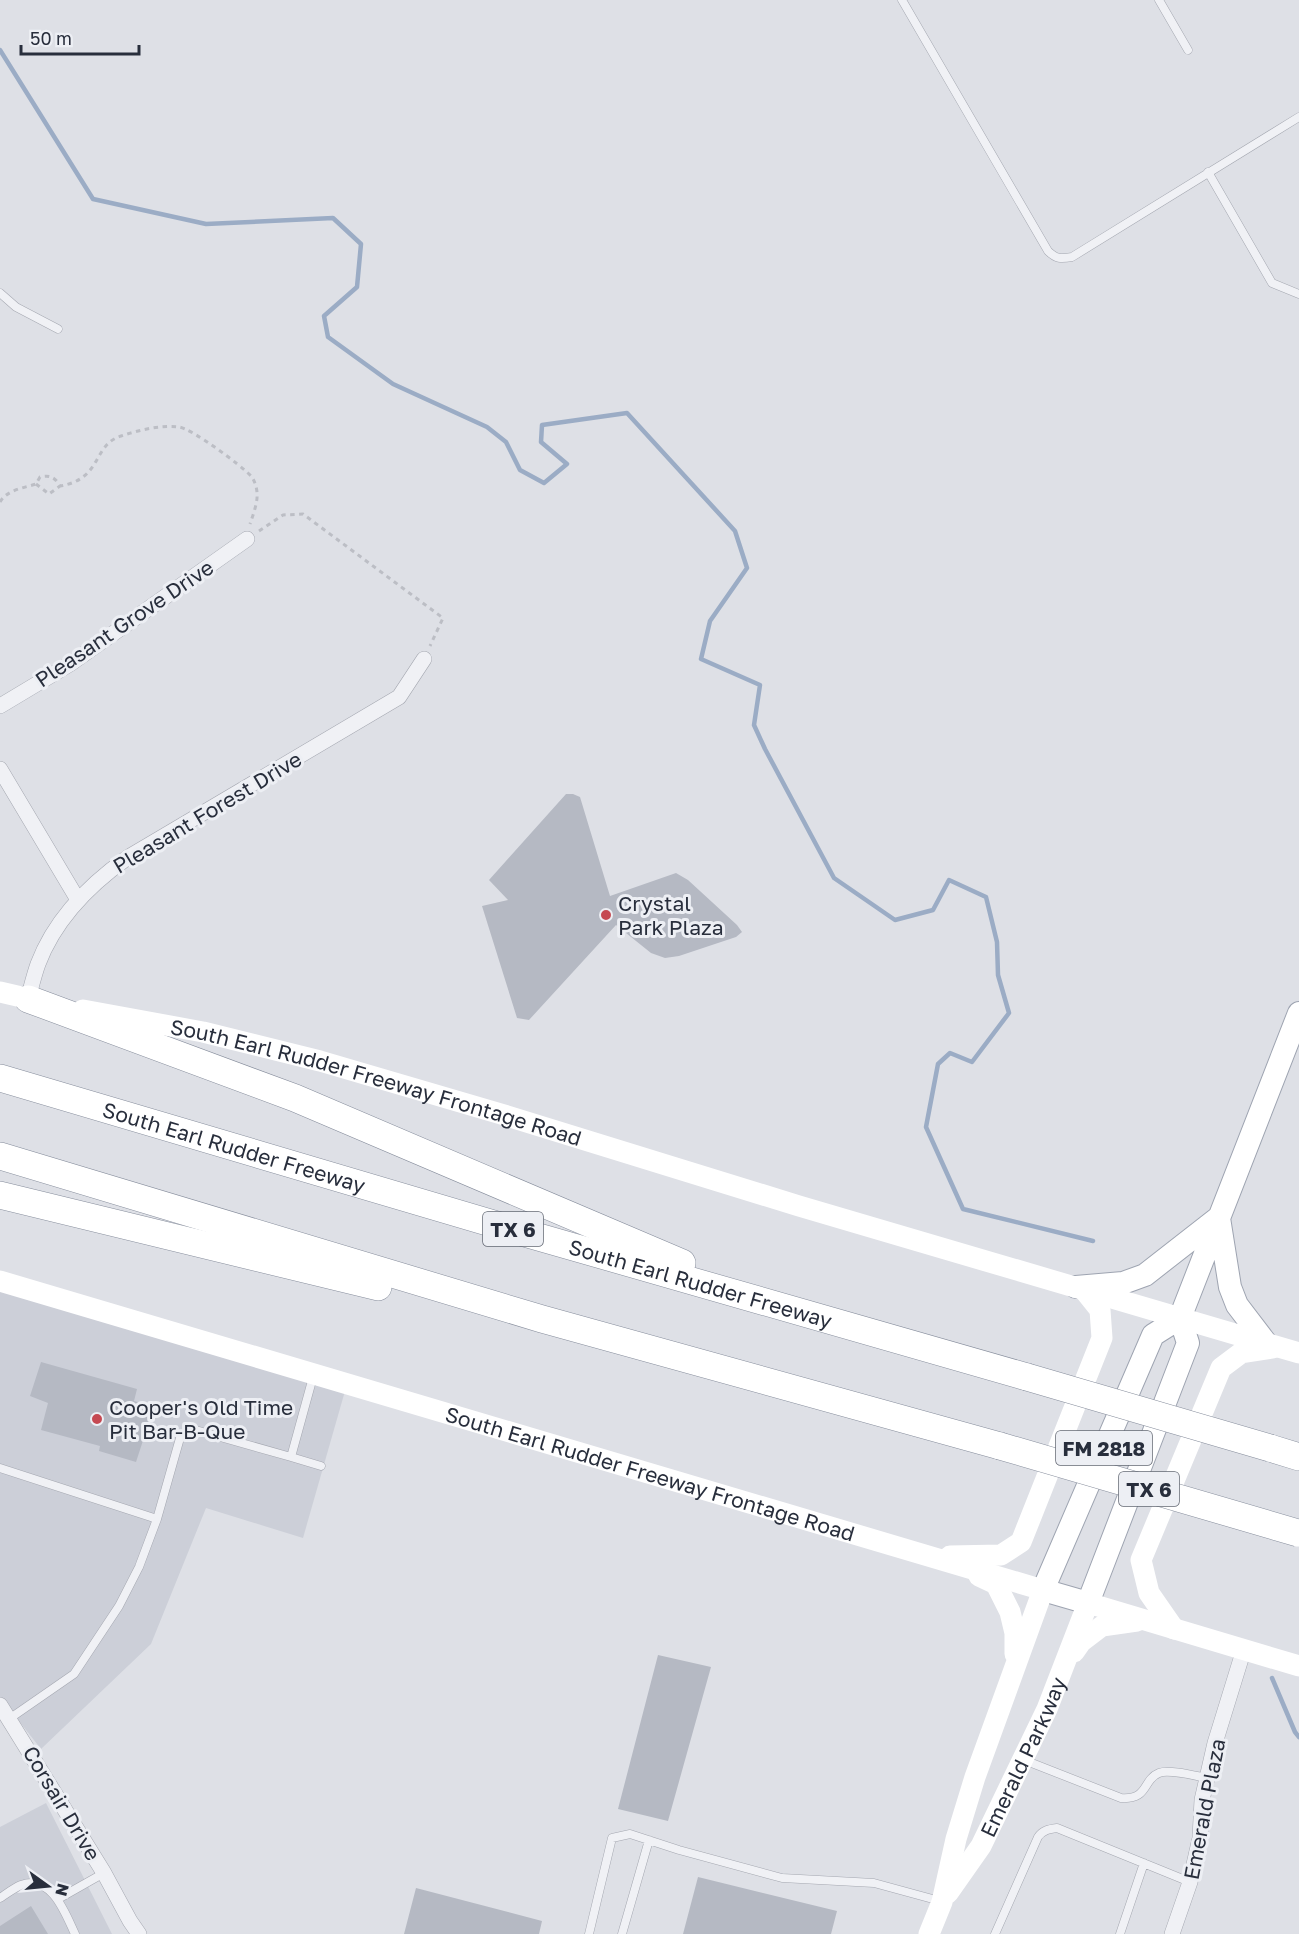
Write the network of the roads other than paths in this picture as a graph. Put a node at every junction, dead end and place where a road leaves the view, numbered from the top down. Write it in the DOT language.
graph roads {
  1 [pos="902,0"];
  2 [pos="1158,0"];
  3 [pos="1188,50"];
  4 [pos="1299,117"];
  5 [pos="1208,172"];
  6 [pos="0,293"];
  7 [pos="1299,294"];
  8 [pos="58,329"];
  9 [pos="247,539"];
  10 [pos="424,659"];
  11 [pos="0,706"];
  12 [pos="0,769"];
  13 [pos="78,900"];
  14 [pos="0,992"];
  15 [pos="28,999"];
  16 [pos="1299,1013"];
  17 [pos="0,1078"];
  18 [pos="0,1156"];
  19 [pos="0,1195"];
  20 [pos="1219,1217"];
  21 [pos="0,1281"];
  22 [pos="1080,1288"];
  23 [pos="791,1309"];
  24 [pos="1179,1318"];
  25 [pos="542,1320"];
  26 [pos="1281,1348"];
  27 [pos="314,1373"];
  28 [pos="291,1457"];
  29 [pos="1299,1457"];
  30 [pos="321,1466"];
  31 [pos="0,1468"];
  32 [pos="157,1519"];
  33 [pos="1298,1533"];
  34 [pos="932,1556"];
  35 [pos="957,1565"];
  36 [pos="1043,1590"];
  37 [pos="1089,1603"];
  38 [pos="1146,1620"];
  39 [pos="1174,1629"];
  40 [pos="1244,1649"];
  41 [pos="1015,1665"];
  42 [pos="1066,1665"];
  43 [pos="1299,1665"];
  44 [pos="0,1705"];
  45 [pos="9,1719"];
  46 [pos="1023,1760"];
  47 [pos="1207,1778"];
  48 [pos="649,1840"];
  49 [pos="1144,1863"];
  50 [pos="104,1873"];
  51 [pos="1190,1882"];
  52 [pos="0,1898"];
  53 [pos="58,1899"];
  54 [pos="942,1902"];
  55 [pos="75,1934"];
  56 [pos="139,1934"];
  57 [pos="589,1934"];
  58 [pos="622,1934"];
  59 [pos="929,1934"];
  60 [pos="995,1934"];
  61 [pos="1120,1934"];
  62 [pos="1172,1934"];
  1 -- 5 [label="lane"];
  2 -- 3 [label="lane"];
  4 -- 5 [label="lane"];
  5 -- 7 [label="lane"];
  6 -- 8 [label="lane"];
  9 -- 11 [label="street, Pleasant Grove Drive"];
  10 -- 13 [label="street, Pleasant Forest Drive"];
  12 -- 13 [label="street"];
  13 -- 15 [label="street, Pleasant Forest Drive"];
  14 -- 15 [label="main road, South Earl Rudder Freeway Frontage Road"];
  15 -- 22 [label="main road, South Earl Rudder Freeway Frontage Road"];
  15 -- 23 [label="highway"];
  16 -- 20 [label="main road"];
  17 -- 23 [label="highway, South Earl Rudder Freeway / TX 6"];
  18 -- 25 [label="highway, TX 6"];
  19 -- 25 [label="highway"];
  20 -- 22 [label="main road"];
  20 -- 24 [label="main road"];
  20 -- 26 [label="main road"];
  21 -- 27 [label="main road, South Earl Rudder Freeway Frontage Road"];
  22 -- 24 [label="main road, South Earl Rudder Freeway Frontage Road"];
  22 -- 34 [label="main road"];
  23 -- 29 [label="highway, South Earl Rudder Freeway / TX 6, bridge"];
  24 -- 26 [label="main road, South Earl Rudder Freeway Frontage Road"];
  24 -- 36 [label="main road, FM 2818"];
  24 -- 37 [label="main road, FM 2818"];
  25 -- 33 [label="highway, TX 6, bridge"];
  26 -- 39 [label="main road"];
  27 -- 28 [label="lane"];
  27 -- 34 [label="main road, South Earl Rudder Freeway Frontage Road"];
  28 -- 30 [label="lane"];
  28 -- 32 [label="lane"];
  31 -- 32 [label="lane"];
  32 -- 45 [label="lane"];
  34 -- 35 [label="main road, South Earl Rudder Freeway Frontage Road"];
  35 -- 36 [label="main road, South Earl Rudder Freeway Frontage Road"];
  35 -- 41 [label="main road"];
  36 -- 37 [label="main road, South Earl Rudder Freeway Frontage Road"];
  36 -- 41 [label="main road, Emerald Parkway"];
  37 -- 38 [label="main road, South Earl Rudder Freeway Frontage Road"];
  37 -- 42 [label="main road, Emerald Parkway"];
  38 -- 39 [label="main road, South Earl Rudder Freeway Frontage Road"];
  38 -- 42 [label="main road"];
  39 -- 40 [label="main road, South Earl Rudder Freeway Frontage Road"];
  40 -- 43 [label="main road, South Earl Rudder Freeway Frontage Road"];
  40 -- 47 [label="street, Emerald Plaza"];
  41 -- 54 [label="main road, Emerald Parkway"];
  42 -- 46 [label="main road, Emerald Parkway"];
  44 -- 45 [label="street, Corsair Drive"];
  45 -- 50 [label="street, Corsair Drive"];
  46 -- 47 [label="lane"];
  46 -- 54 [label="main road, Emerald Parkway"];
  47 -- 51 [label="street, Emerald Plaza"];
  48 -- 54 [label="lane"];
  48 -- 57 [label="lane"];
  48 -- 58 [label="lane"];
  49 -- 51 [label="lane"];
  49 -- 60 [label="lane"];
  49 -- 61 [label="lane"];
  50 -- 53 [label="lane"];
  50 -- 56 [label="street, Corsair Drive"];
  51 -- 62 [label="street, Emerald Plaza"];
  52 -- 53 [label="lane"];
  53 -- 55 [label="lane"];
  54 -- 59 [label="main road, Emerald Parkway"];
}
